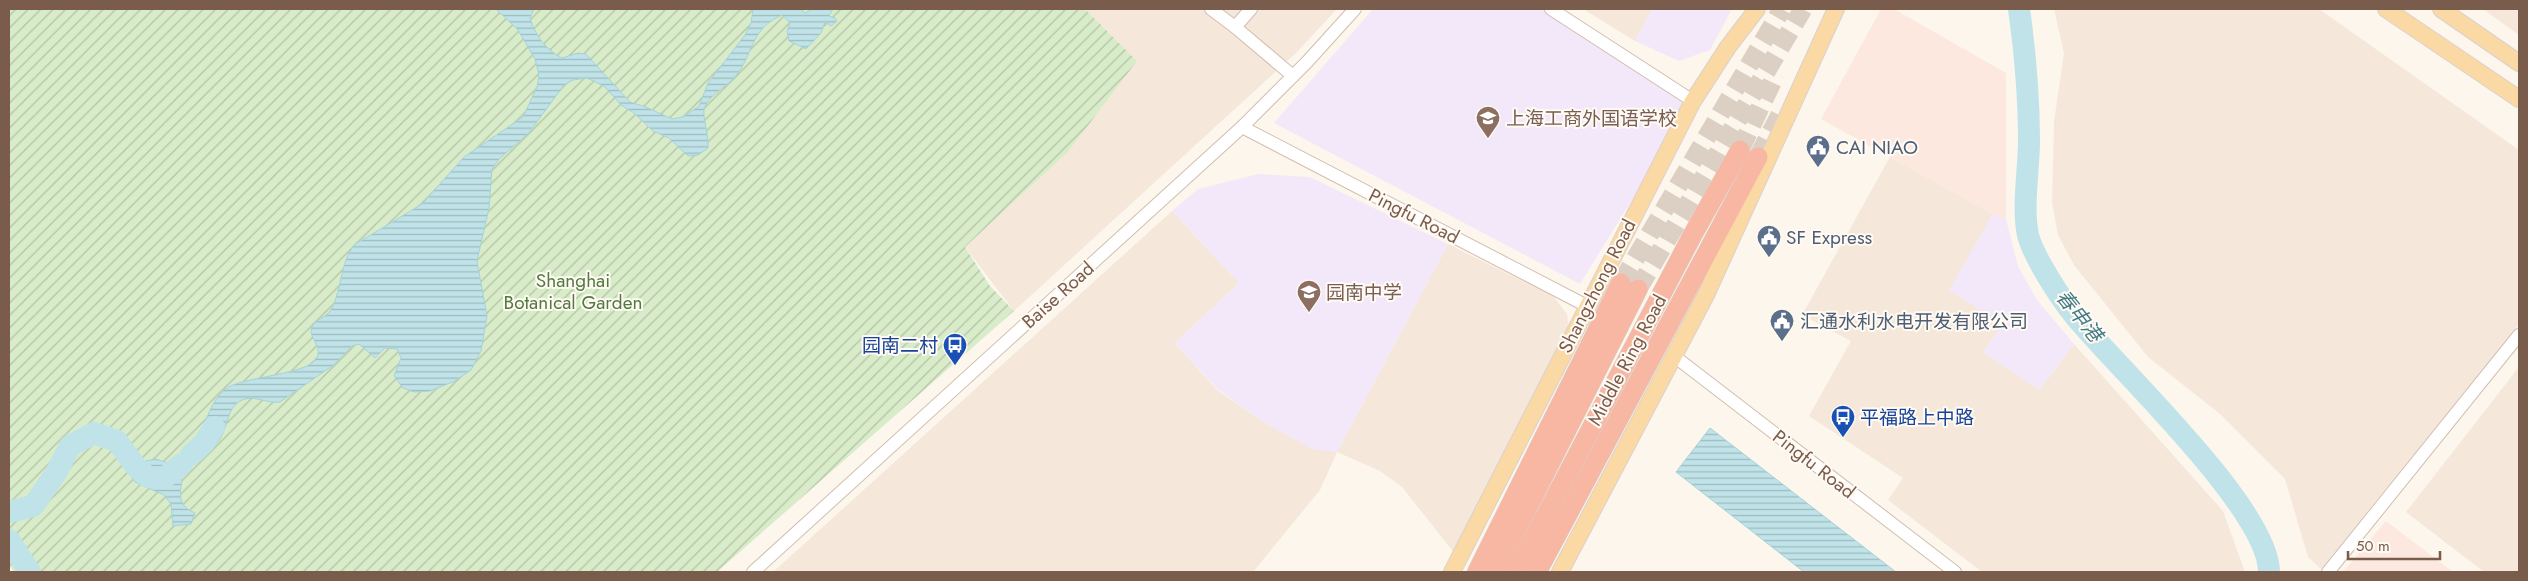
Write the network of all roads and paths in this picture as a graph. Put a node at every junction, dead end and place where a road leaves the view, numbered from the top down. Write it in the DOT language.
graph roads {
  1 [pos="1211,9"];
  2 [pos="1251,9"];
  3 [pos="1355,9"];
  4 [pos="1551,9"];
  5 [pos="1758,9"];
  6 [pos="1836,9"];
  7 [pos="2386,9"];
  8 [pos="2441,9"];
  9 [pos="1235,27"];
  10 [pos="2519,63"];
  11 [pos="1293,76"];
  12 [pos="2519,99"];
  13 [pos="1693,101"];
  14 [pos="1242,127"];
  15 [pos="1740,150"];
  16 [pos="1758,157"];
  17 [pos="1587,306"];
  18 [pos="2519,335"];
  19 [pos="1674,356"];
  20 [pos="1578,495"];
  21 [pos="753,572"];
  22 [pos="1452,572"];
  23 [pos="1477,572"];
  24 [pos="1495,572"];
  25 [pos="1516,572"];
  26 [pos="1537,572"];
  27 [pos="1541,572"];
  28 [pos="1560,572"];
  29 [pos="1954,572"];
  30 [pos="2328,572"];
  1 -- 9 [label="street"];
  2 -- 9 [label="street"];
  3 -- 11 [label="street, Baise Road"];
  4 -- 13 [label="street"];
  5 -- 13 [label="main road, Shangzhong Road"];
  6 -- 19 [label="main road"];
  7 -- 12 [label="main road"];
  8 -- 10 [label="main road"];
  9 -- 11 [label="street"];
  11 -- 14 [label="street, Baise Road"];
  13 -- 17 [label="main road, Shangzhong Road"];
  14 -- 17 [label="street, Pingfu Road"];
  14 -- 21 [label="street, Baise Road"];
  15 -- 25 [label="highway, Middle Ring Road"];
  16 -- 20 [label="highway, Middle Ring Road"];
  17 -- 22 [label="main road, Shangzhong Road"];
  18 -- 30 [label="street"];
  19 -- 28 [label="main road"];
  19 -- 29 [label="street, Pingfu Road"];
  20 -- 26 [label="highway, Middle Ring Road"];
  20 -- 27 [label="highway"];
  23 -- 24 [label="highway, Middle Ring Road"];
}
